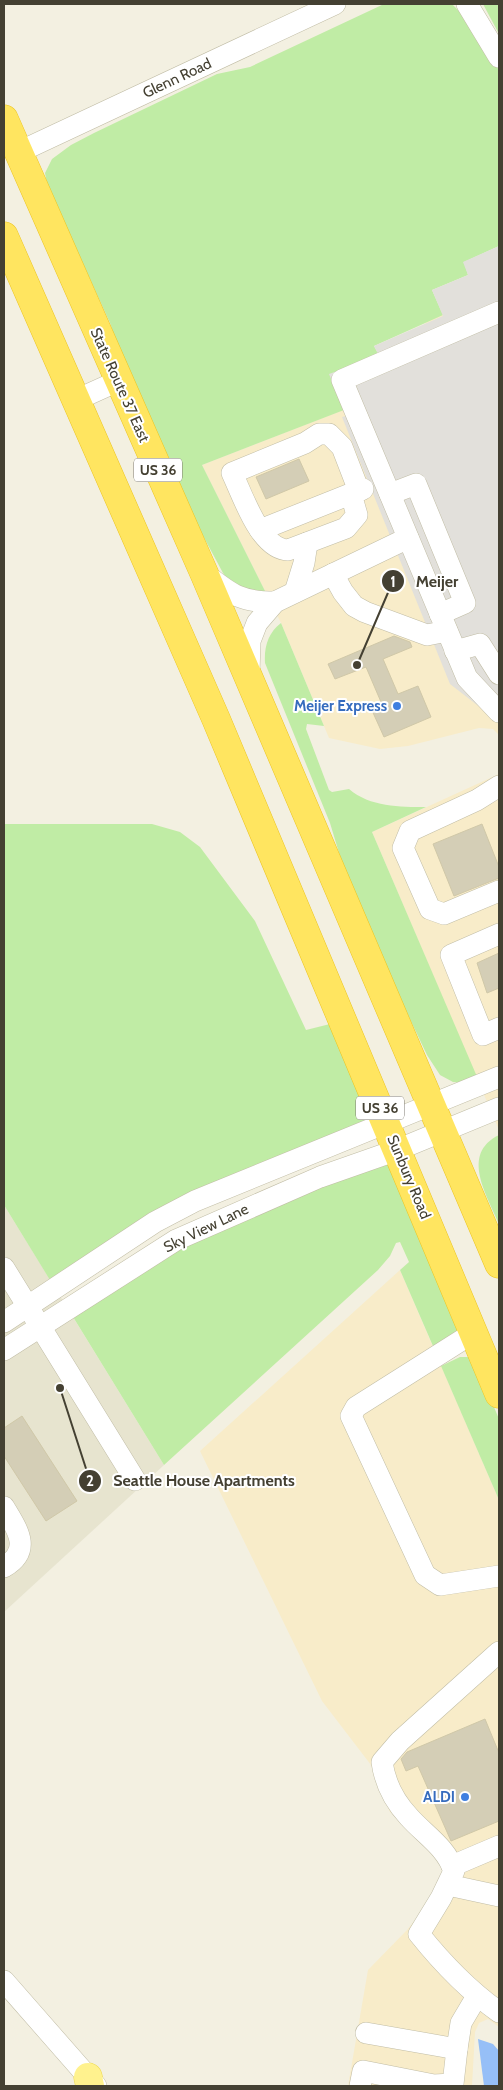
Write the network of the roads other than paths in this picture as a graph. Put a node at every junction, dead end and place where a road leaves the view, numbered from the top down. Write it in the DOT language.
graph roads {
  1 [pos="335,4"];
  2 [pos="467,4"];
  3 [pos="499,57"];
  4 [pos="4,119"];
  5 [pos="11,155"];
  6 [pos="4,236"];
  7 [pos="499,312"];
  8 [pos="118,381"];
  9 [pos="76,400"];
  10 [pos="387,488"];
  11 [pos="355,492"];
  12 [pos="260,530"];
  13 [pos="408,538"];
  14 [pos="307,543"];
  15 [pos="204,574"];
  16 [pos="333,574"];
  17 [pos="295,592"];
  18 [pos="275,602"];
  19 [pos="443,623"];
  20 [pos="455,651"];
  21 [pos="499,674"];
  22 [pos="249,678"];
  23 [pos="499,712"];
  24 [pos="499,788"];
  25 [pos="499,891"];
  26 [pos="499,934"];
  27 [pos="499,1028"];
  28 [pos="499,1077"];
  29 [pos="432,1105"];
  30 [pos="499,1108"];
  31 [pos="387,1124"];
  32 [pos="443,1130"];
  33 [pos="397,1150"];
  34 [pos="499,1264"];
  35 [pos="4,1268"];
  36 [pos="28,1307"];
  37 [pos="4,1322"];
  38 [pos="40,1327"];
  39 [pos="473,1333"];
  40 [pos="4,1350"];
  41 [pos="499,1394"];
  42 [pos="135,1480"];
  43 [pos="4,1509"];
  44 [pos="4,1567"];
  45 [pos="499,1576"];
  46 [pos="499,1652"];
  47 [pos="499,1846"];
  48 [pos="450,1875"];
  49 [pos="499,1896"];
  50 [pos="4,1981"];
  51 [pos="478,1996"];
  52 [pos="499,2012"];
  53 [pos="366,2032"];
  54 [pos="457,2049"];
  55 [pos="91,2083"];
  56 [pos="360,2086"];
  1 -- 5 [label="street, Glenn Road"];
  2 -- 3 [label="street"];
  4 -- 5 [label="highway, State Route 37 East / US 36"];
  5 -- 8 [label="highway, State Route 37 East / US 36"];
  6 -- 9 [label="highway, US 36"];
  7 -- 10 [label="street"];
  8 -- 9 [label="street"];
  8 -- 15 [label="highway, State Route 37 East / US 36"];
  9 -- 31 [label="highway, Sunbury Road / US 36"];
  10 -- 11 [label="street"];
  10 -- 13 [label="street"];
  10 -- 19 [label="street"];
  11 -- 12 [label="street"];
  11 -- 12 [label="street"];
  11 -- 14 [label="street"];
  12 -- 14 [label="street"];
  13 -- 16 [label="street"];
  13 -- 19 [label="street"];
  14 -- 17 [label="street"];
  15 -- 18 [label="street"];
  15 -- 22 [label="highway, State Route 37 East / US 36"];
  16 -- 17 [label="street"];
  16 -- 19 [label="street"];
  17 -- 18 [label="street"];
  18 -- 22 [label="street"];
  19 -- 20 [label="street"];
  20 -- 21 [label="street"];
  20 -- 23 [label="street"];
  22 -- 29 [label="highway, State Route 37 East / US 36"];
  24 -- 25 [label="street"];
  26 -- 27 [label="street"];
  28 -- 29 [label="street, Sky View Lane"];
  29 -- 31 [label="street, Sky View Lane"];
  29 -- 32 [label="highway, US 36"];
  30 -- 32 [label="street, Sky View Lane"];
  31 -- 33 [label="highway, Sunbury Road / US 36"];
  31 -- 36 [label="street, Sky View Lane"];
  32 -- 33 [label="street, Sky View Lane"];
  32 -- 34 [label="highway, US 36"];
  33 -- 38 [label="street, Sky View Lane"];
  33 -- 39 [label="highway, Sunbury Road / US 36"];
  35 -- 36 [label="street"];
  36 -- 37 [label="street, Sky View Lane"];
  36 -- 38 [label="street"];
  38 -- 40 [label="street, Sky View Lane"];
  38 -- 42 [label="street"];
  39 -- 41 [label="highway, Sunbury Road / US 36"];
  39 -- 45 [label="street"];
  43 -- 44 [label="street"];
  46 -- 48 [label="street"];
  47 -- 48 [label="street"];
  48 -- 49 [label="street"];
  48 -- 51 [label="street"];
  50 -- 55 [label="street"];
  51 -- 52 [label="street"];
  51 -- 54 [label="street"];
  53 -- 54 [label="street"];
  54 -- 56 [label="street"];
}
